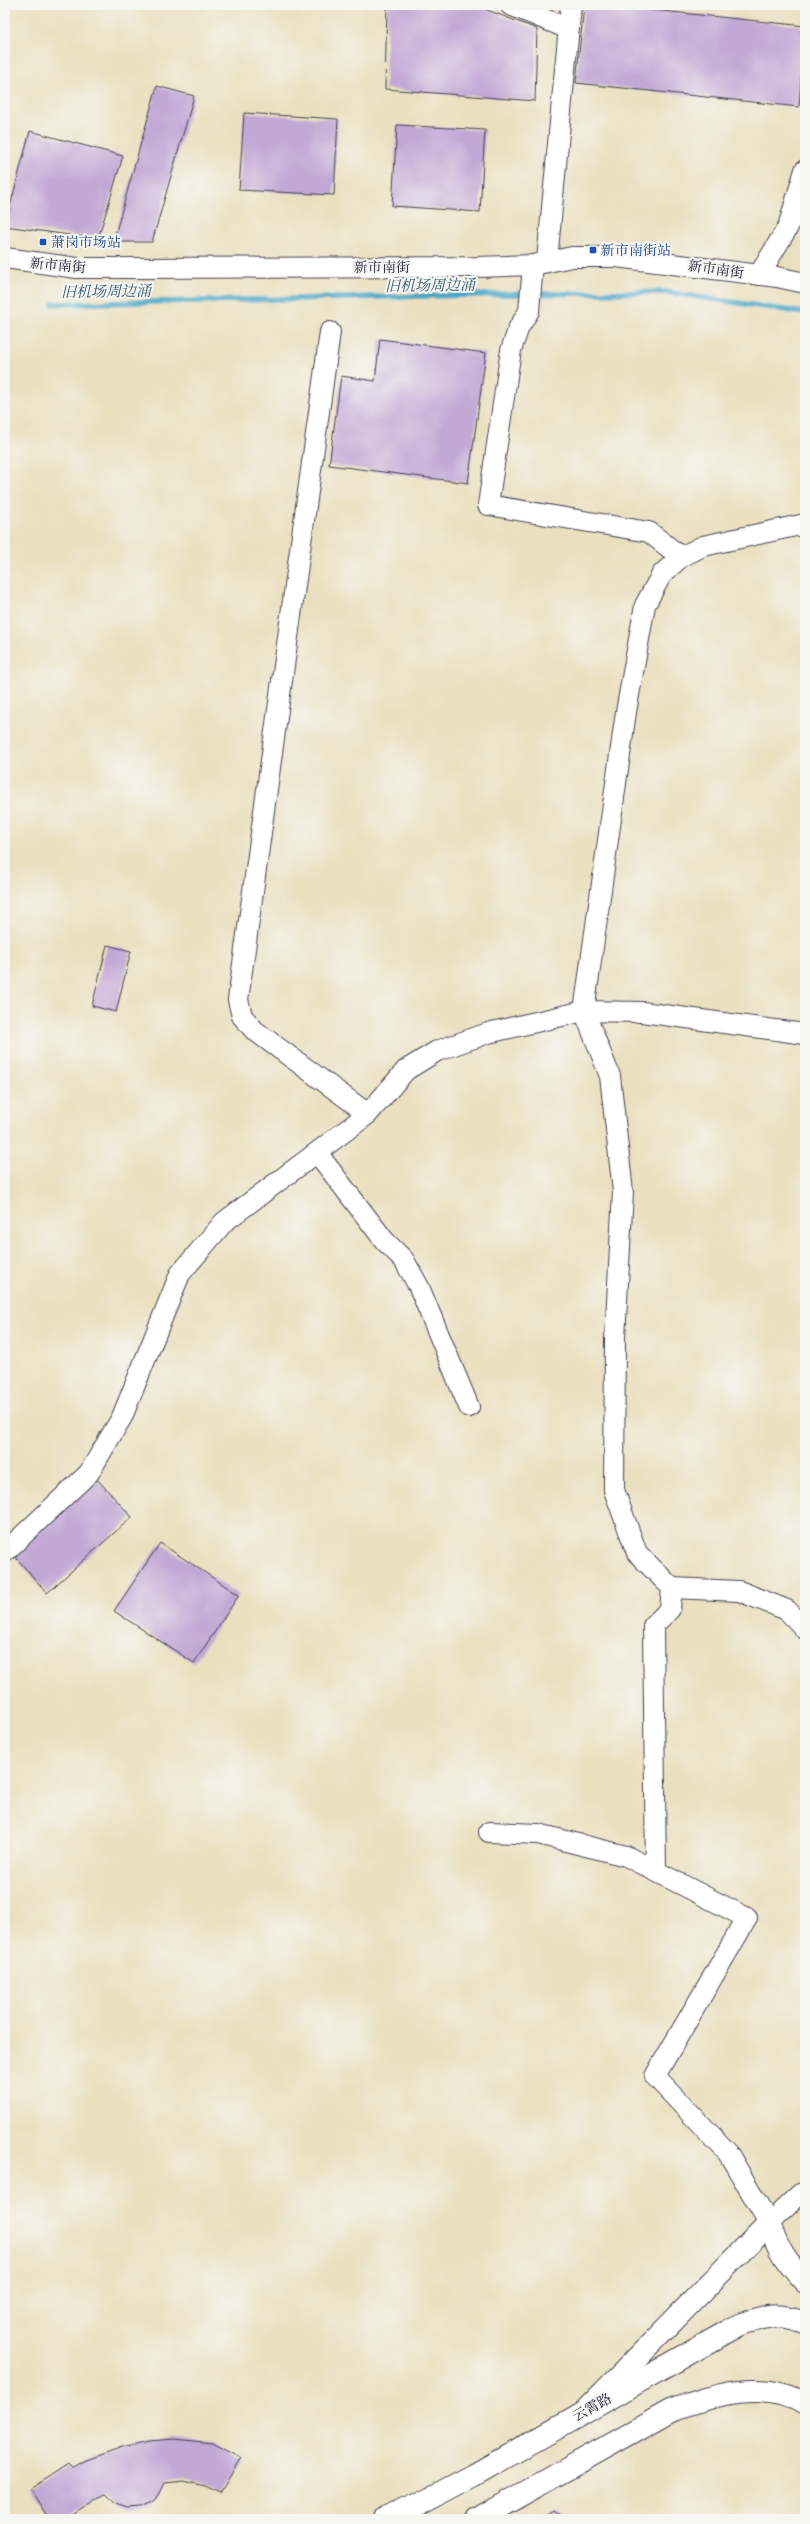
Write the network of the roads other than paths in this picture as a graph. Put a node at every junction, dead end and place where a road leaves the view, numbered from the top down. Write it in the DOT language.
graph roads {
  1 [pos="510,5"];
  2 [pos="571,5"];
  3 [pos="570,29"];
  4 [pos="805,170"];
  5 [pos="5,258"];
  6 [pos="538,268"];
  7 [pos="759,275"];
  8 [pos="805,283"];
  9 [pos="330,332"];
  10 [pos="805,524"];
  11 [pos="681,557"];
  12 [pos="584,1011"];
  13 [pos="805,1034"];
  14 [pos="368,1114"];
  15 [pos="318,1154"];
  16 [pos="469,1407"];
  17 [pos="5,1552"];
  18 [pos="672,1588"];
  19 [pos="805,1629"];
  20 [pos="489,1832"];
  21 [pos="656,1871"];
  22 [pos="805,2192"];
  23 [pos="769,2223"];
  24 [pos="805,2282"];
  25 [pos="805,2322"];
  26 [pos="805,2404"];
  27 [pos="584,2411"];
  28 [pos="383,2519"];
  29 [pos="478,2519"];
  1 -- 3 [label="street"];
  2 -- 3 [label="street"];
  3 -- 6 [label="street"];
  4 -- 7 [label="street"];
  5 -- 6 [label="street, 新市南街"];
  6 -- 7 [label="street, 新市南街"];
  6 -- 11 [label="street"];
  7 -- 8 [label="street, 新市南街"];
  9 -- 14 [label="street"];
  10 -- 11 [label="street"];
  11 -- 12 [label="street"];
  12 -- 13 [label="street"];
  12 -- 14 [label="street"];
  12 -- 18 [label="street"];
  14 -- 15 [label="street"];
  15 -- 16 [label="street"];
  15 -- 17 [label="street"];
  18 -- 19 [label="street"];
  18 -- 21 [label="street"];
  20 -- 21 [label="street"];
  21 -- 23 [label="street"];
  22 -- 23 [label="street"];
  23 -- 24 [label="main road"];
  23 -- 27 [label="main road"];
  25 -- 27 [label="main road, 云霄路"];
  26 -- 29 [label="main road"];
  27 -- 28 [label="main road, 云霄路"];
}
